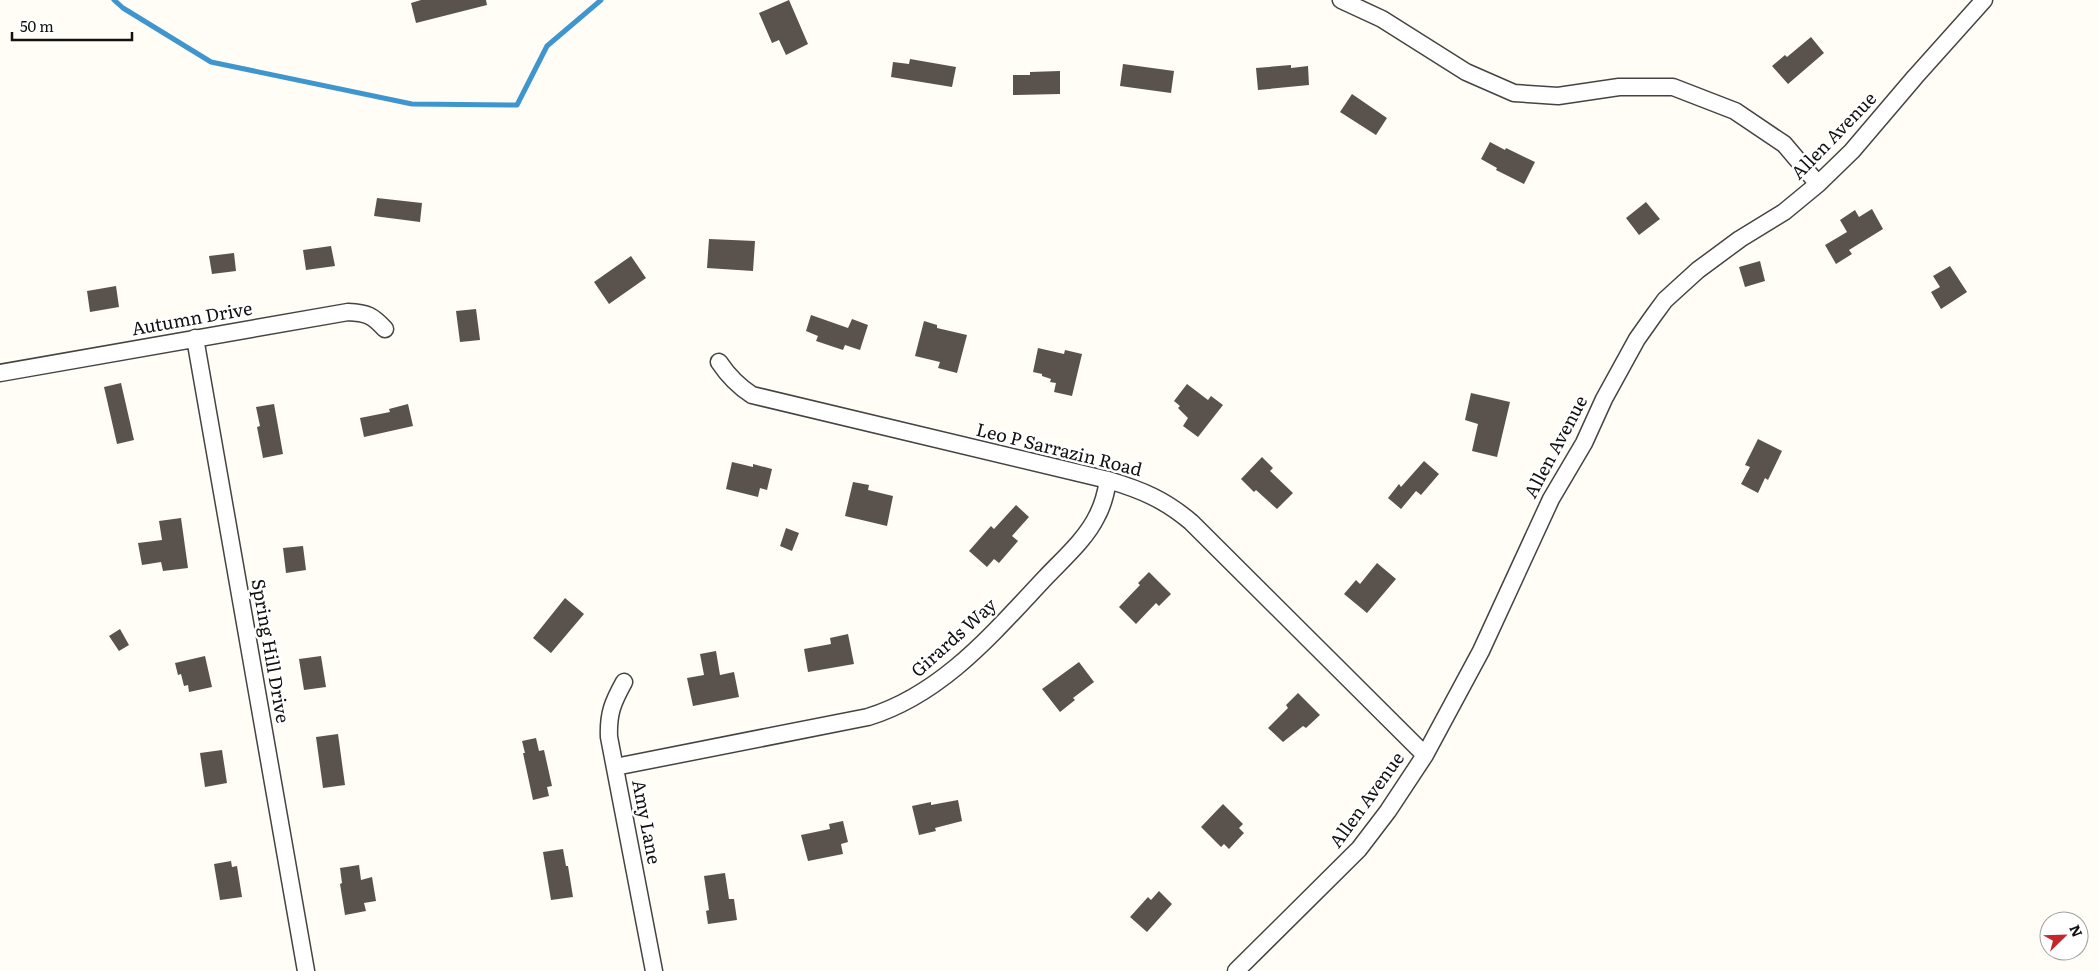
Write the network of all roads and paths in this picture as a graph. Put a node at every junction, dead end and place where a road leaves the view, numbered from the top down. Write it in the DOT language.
graph roads {
  1 [pos="1341,0"];
  2 [pos="1984,0"];
  3 [pos="1818,184"];
  4 [pos="385,329"];
  5 [pos="195,338"];
  6 [pos="719,362"];
  7 [pos="0,373"];
  8 [pos="1108,480"];
  9 [pos="624,682"];
  10 [pos="1425,755"];
  11 [pos="615,767"];
  12 [pos="306,971"];
  13 [pos="654,971"];
  14 [pos="1236,971"];
  1 -- 3 [label="street"];
  2 -- 3 [label="street, Allen Avenue"];
  3 -- 10 [label="street, Allen Avenue"];
  4 -- 5 [label="street, Autumn Drive"];
  5 -- 7 [label="street, Autumn Drive"];
  5 -- 12 [label="street, Spring Hill Drive"];
  6 -- 8 [label="street, Leo P Sarrazin Road"];
  8 -- 10 [label="street, Leo P Sarrazin Road"];
  8 -- 11 [label="street, Girards Way"];
  9 -- 11 [label="street, Amy Lane"];
  10 -- 14 [label="street, Allen Avenue"];
  11 -- 13 [label="street, Amy Lane"];
}
